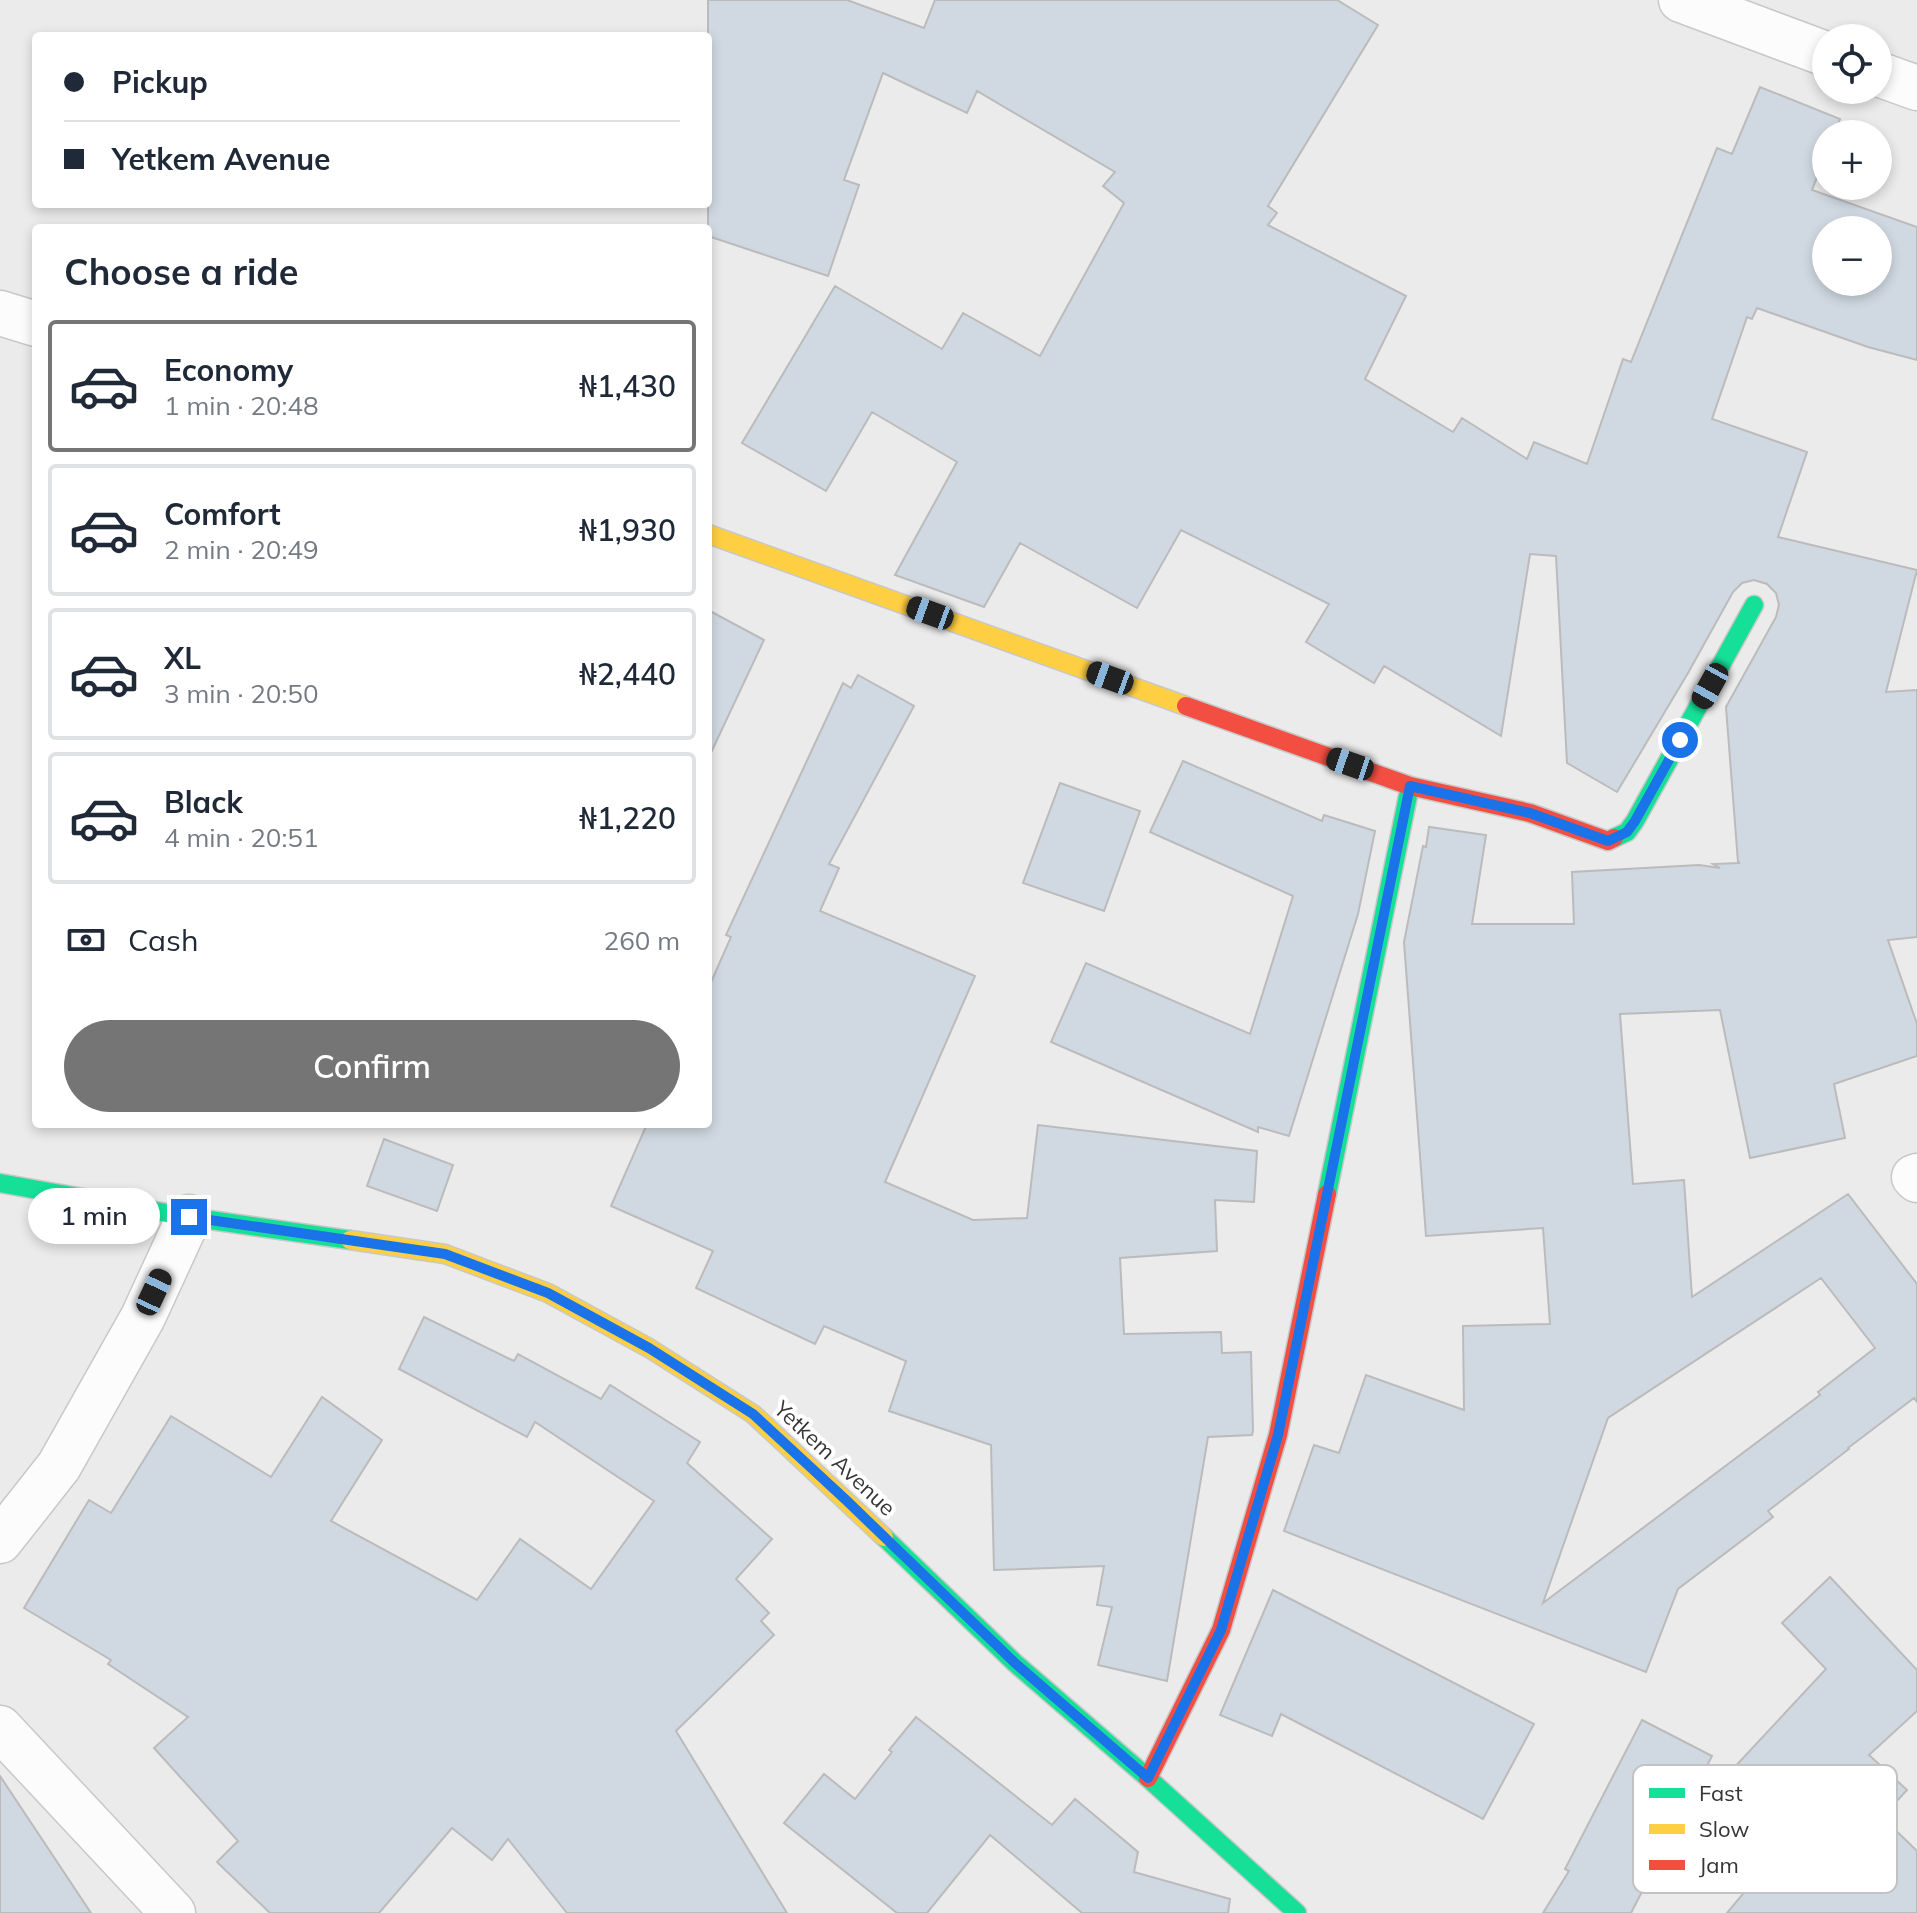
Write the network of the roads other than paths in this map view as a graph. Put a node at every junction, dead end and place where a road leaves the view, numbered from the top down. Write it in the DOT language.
graph roads {
  1 [pos="1681,0"];
  2 [pos="1812,49"];
  3 [pos="1892,79"];
  4 [pos="1917,88"];
  5 [pos="0,313"];
  6 [pos="32,323"];
  7 [pos="712,535"];
  8 [pos="1754,605"];
  9 [pos="1410,786"];
  10 [pos="0,1183"];
  11 [pos="189,1217"];
  12 [pos="0,1541"];
  13 [pos="0,1728"];
  14 [pos="1148,1778"];
  15 [pos="173,1913"];
  16 [pos="1297,1913"];
  1 -- 2 [label="street"];
  3 -- 4 [label="street"];
  5 -- 6 [label="street"];
  7 -- 9 [label="street"];
  8 -- 9 [label="street"];
  9 -- 14 [label="street"];
  10 -- 11 [label="street, Yetkem Avenue"];
  11 -- 12 [label="street"];
  11 -- 14 [label="street, Yetkem Avenue"];
  13 -- 15 [label="street"];
  14 -- 16 [label="street, Yetkem Avenue"];
}
